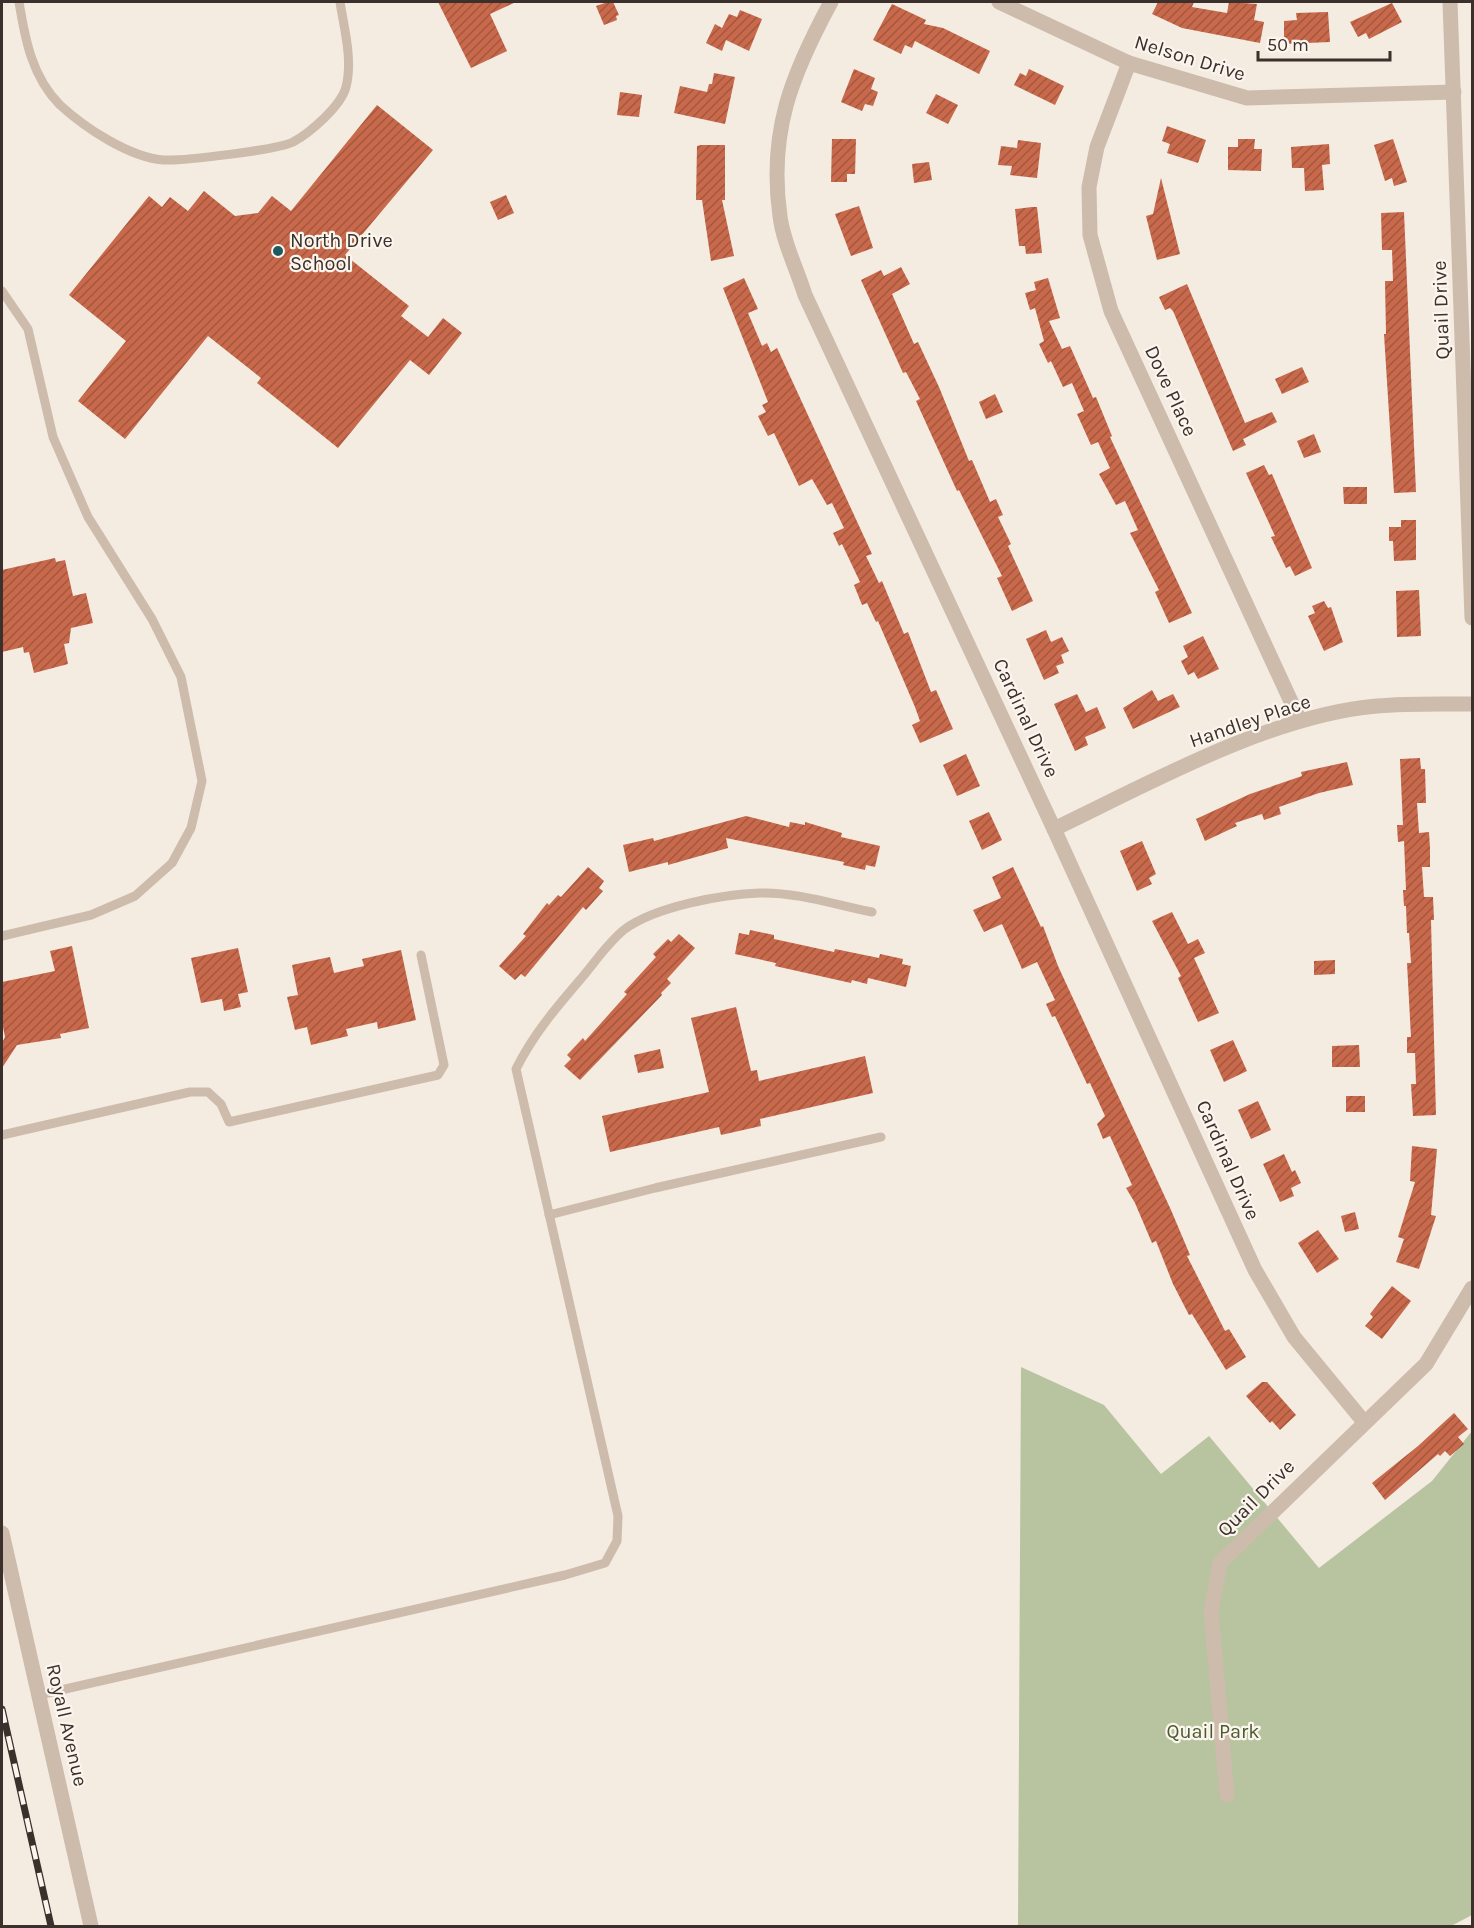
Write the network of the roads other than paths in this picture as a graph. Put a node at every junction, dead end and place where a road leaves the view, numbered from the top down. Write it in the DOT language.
graph roads {
  1 [pos="19,2"];
  2 [pos="340,2"];
  3 [pos="831,2"];
  4 [pos="999,2"];
  5 [pos="1450,2"];
  6 [pos="1129,63"];
  7 [pos="1454,92"];
  8 [pos="2,291"];
  9 [pos="1473,618"];
  10 [pos="1473,704"];
  11 [pos="1300,721"];
  12 [pos="1054,829"];
  13 [pos="872,912"];
  14 [pos="2,936"];
  15 [pos="422,955"];
  16 [pos="2,1136"];
  17 [pos="881,1137"];
  18 [pos="549,1215"];
  19 [pos="1473,1288"];
  20 [pos="1364,1422"];
  21 [pos="2,1533"];
  22 [pos="39,1695"];
  23 [pos="1227,1795"];
  24 [pos="91,1926"];
  1 -- 2 [label="lane"];
  3 -- 12 [label="street, Cardinal Drive"];
  4 -- 6 [label="street, Nelson Drive"];
  5 -- 7 [label="street, Quail Drive"];
  6 -- 7 [label="street, Nelson Drive"];
  6 -- 11 [label="street, Dove Place"];
  7 -- 9 [label="street, Quail Drive"];
  8 -- 14 [label="lane"];
  10 -- 11 [label="street, Handley Place"];
  11 -- 12 [label="street, Handley Place"];
  12 -- 20 [label="street, Cardinal Drive"];
  13 -- 18 [label="lane"];
  15 -- 16 [label="lane"];
  17 -- 18 [label="lane"];
  18 -- 22 [label="lane"];
  19 -- 20 [label="street, Quail Drive"];
  20 -- 23 [label="street, Quail Drive"];
  21 -- 22 [label="street, Royall Avenue"];
  22 -- 24 [label="street, Royall Avenue"];
}
